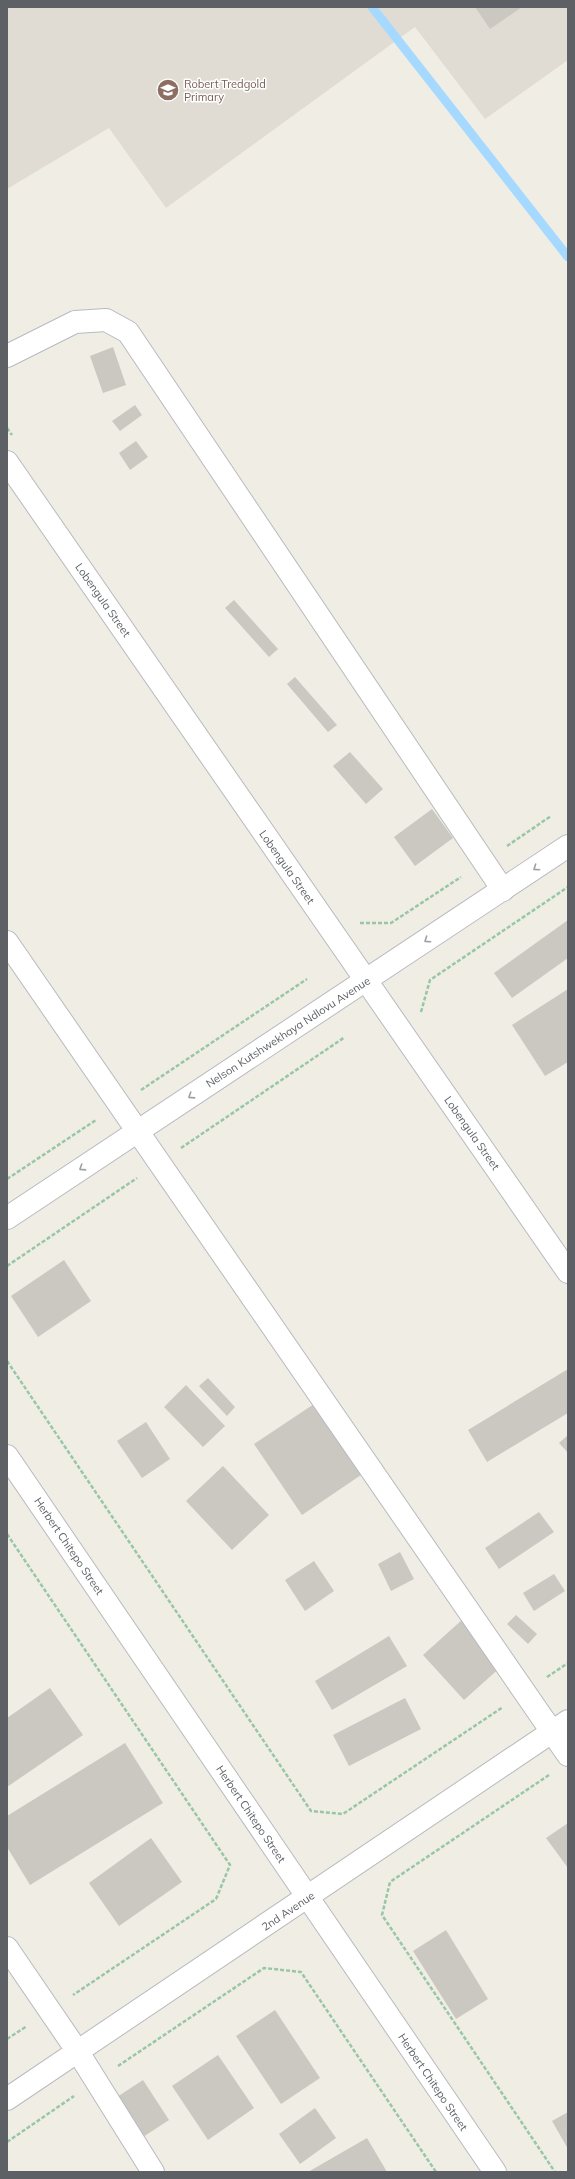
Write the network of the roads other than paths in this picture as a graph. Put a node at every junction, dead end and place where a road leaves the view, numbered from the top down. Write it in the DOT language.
graph roads {
  1 [pos="7,356"];
  2 [pos="7,462"];
  3 [pos="568,846"];
  4 [pos="503,890"];
  5 [pos="7,942"];
  6 [pos="366,980"];
  7 [pos="138,1131"];
  8 [pos="7,1218"];
  9 [pos="568,1272"];
  10 [pos="7,1456"];
  11 [pos="560,1726"];
  12 [pos="561,1763"];
  13 [pos="308,1898"];
  14 [pos="7,1948"];
  15 [pos="78,2052"];
  16 [pos="7,2099"];
  17 [pos="154,2172"];
  18 [pos="495,2172"];
  1 -- 4 [label="street"];
  2 -- 6 [label="street, Lobengula Street"];
  3 -- 4 [label="street, Nelson Kutshwekhaya Ndlovu Avenue, one-way"];
  4 -- 6 [label="street, Nelson Kutshwekhaya Ndlovu Avenue, one-way"];
  5 -- 7 [label="street"];
  6 -- 7 [label="street, Nelson Kutshwekhaya Ndlovu Avenue, one-way"];
  6 -- 9 [label="street, Lobengula Street"];
  7 -- 8 [label="street, Nelson Kutshwekhaya Ndlovu Avenue, one-way"];
  7 -- 11 [label="street"];
  10 -- 13 [label="street, Herbert Chitepo Street"];
  11 -- 12 [label="street"];
  11 -- 13 [label="street, 2nd Avenue"];
  13 -- 15 [label="street, 2nd Avenue"];
  13 -- 18 [label="street, Herbert Chitepo Street"];
  14 -- 15 [label="street"];
  15 -- 16 [label="street, 2nd Avenue"];
  15 -- 17 [label="street"];
}
